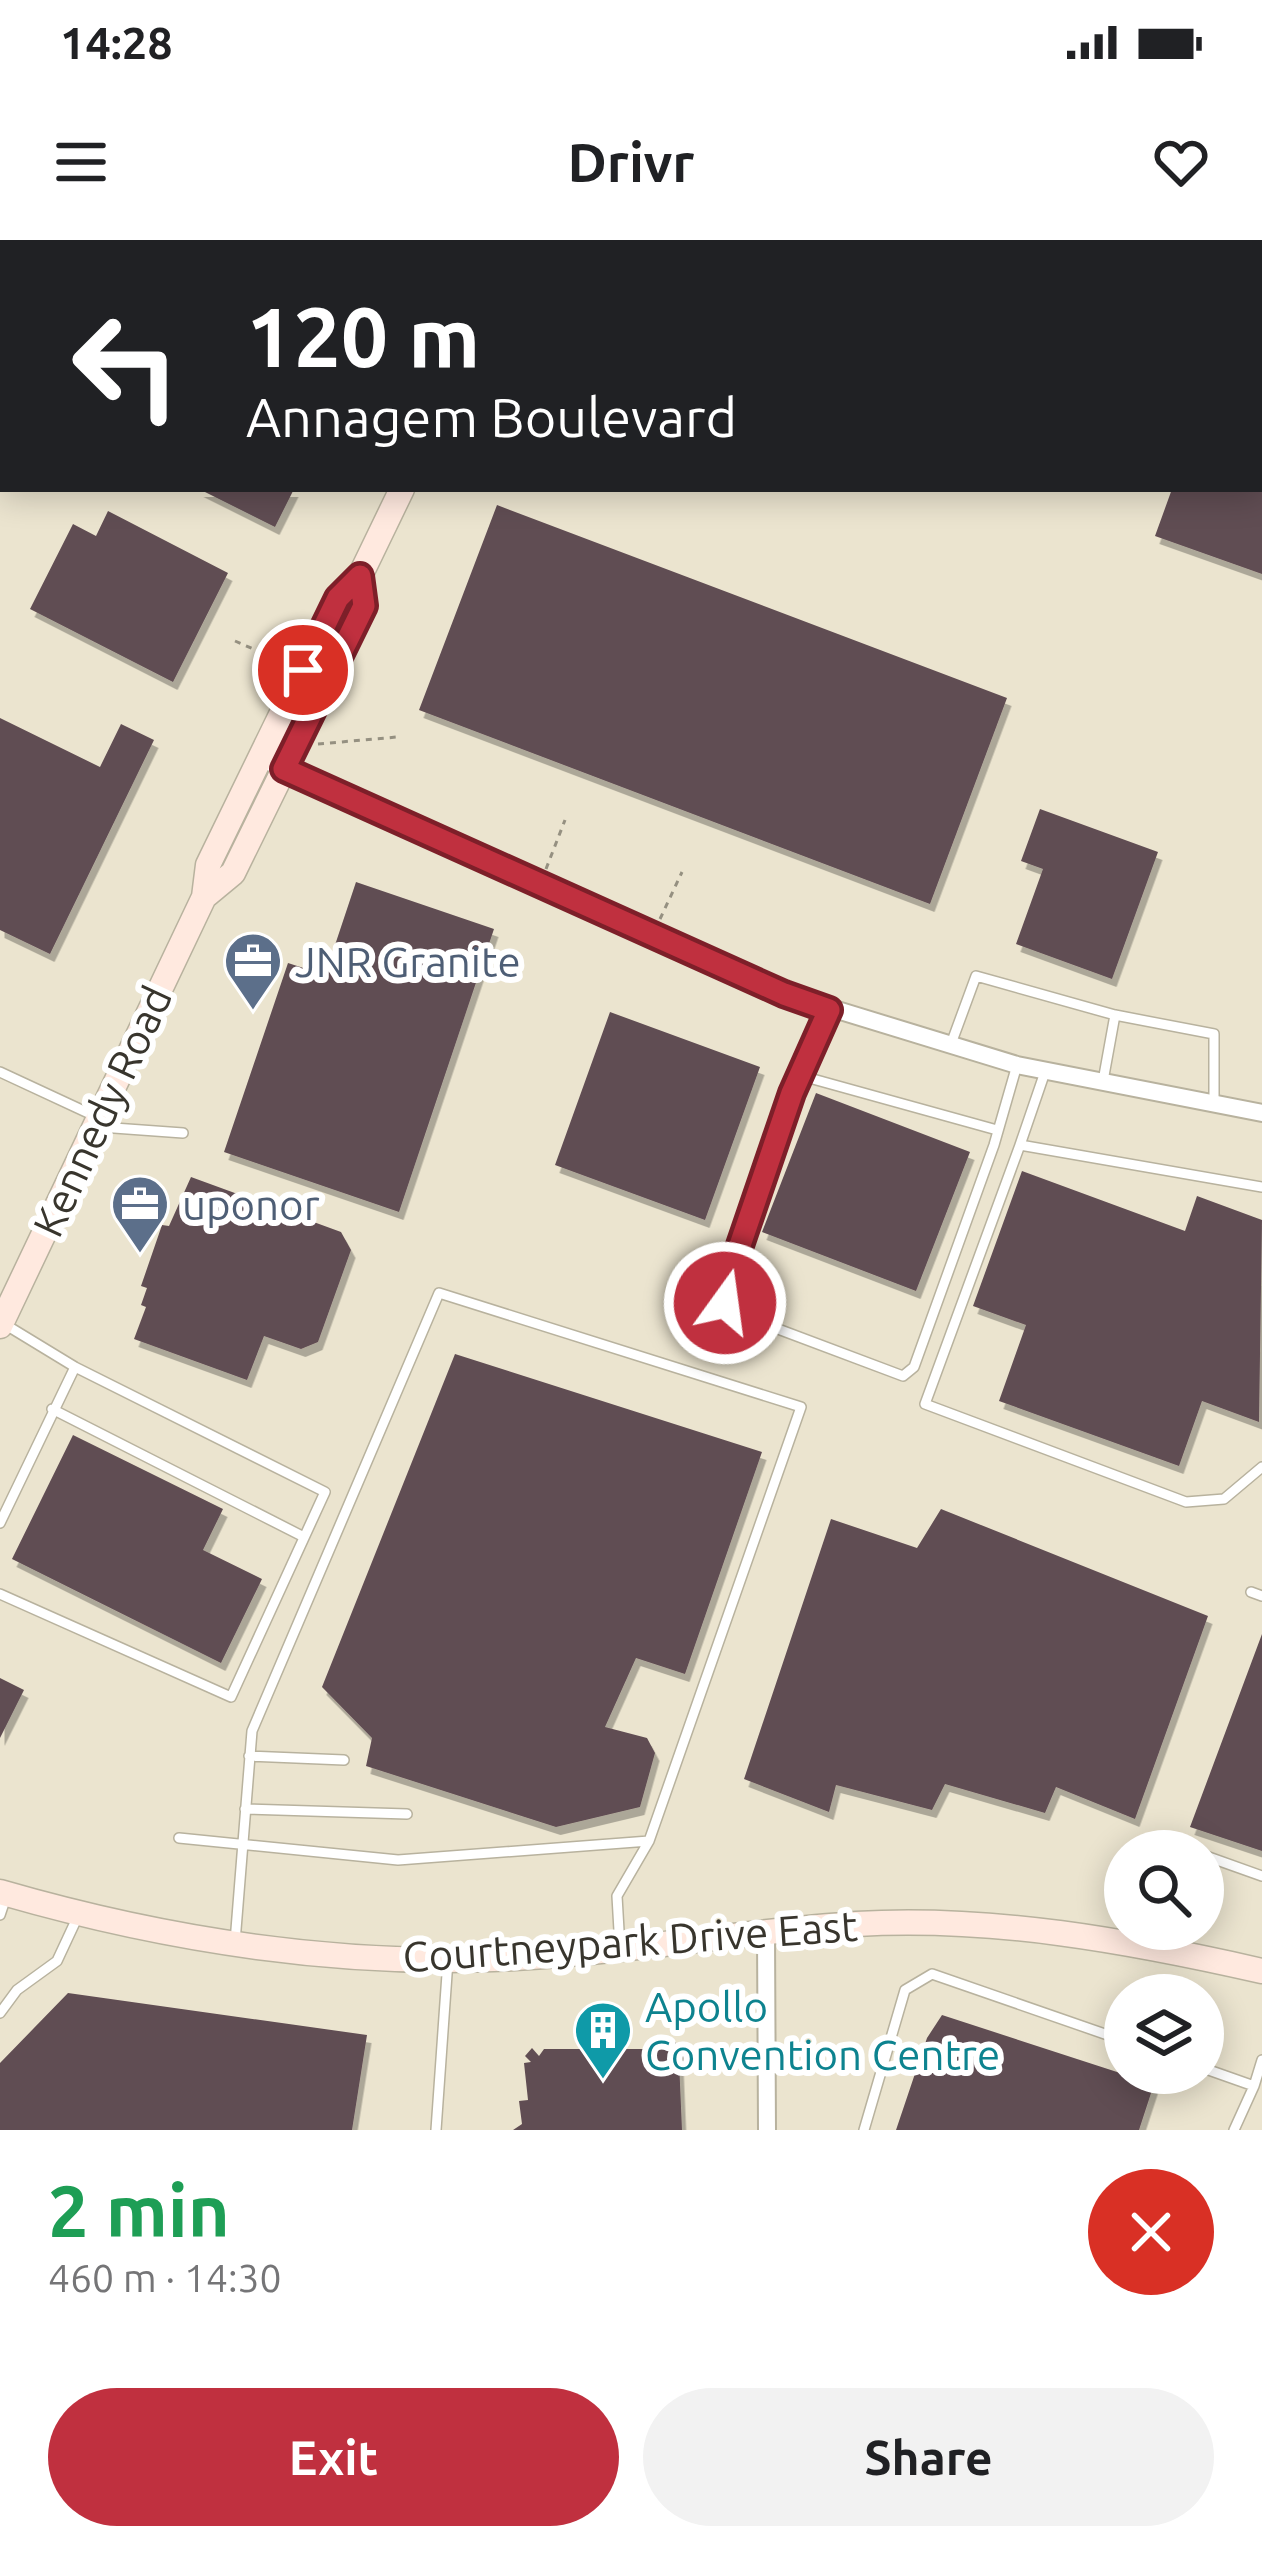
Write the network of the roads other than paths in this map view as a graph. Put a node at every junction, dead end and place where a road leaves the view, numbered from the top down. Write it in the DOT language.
graph roads {
  1 [pos="401,492"];
  2 [pos="360,576"];
  3 [pos="260,758"];
  4 [pos="284,769"];
  5 [pos="204,897"];
  6 [pos="829,1010"];
  7 [pos="1115,1016"];
  8 [pos="951,1044"];
  9 [pos="1017,1065"];
  10 [pos="0,1072"];
  11 [pos="1045,1072"];
  12 [pos="802,1076"];
  13 [pos="1103,1082"];
  14 [pos="1214,1104"];
  15 [pos="1262,1113"];
  16 [pos="97,1122"];
  17 [pos="997,1130"];
  18 [pos="183,1132"];
  19 [pos="1020,1144"];
  20 [pos="1262,1187"];
  21 [pos="1,1324"];
  22 [pos="75,1367"];
  23 [pos="52,1409"];
  24 [pos="1262,1467"];
  25 [pos="0,1522"];
  26 [pos="304,1537"];
  27 [pos="0,1594"];
  28 [pos="250,1756"];
  29 [pos="344,1760"];
  30 [pos="245,1809"];
  31 [pos="407,1814"];
  32 [pos="179,1838"];
  33 [pos="650,1841"];
  34 [pos="243,1845"];
  35 [pos="1224,1863"];
  36 [pos="1262,1876"];
  37 [pos="2,1900"];
  38 [pos="78,1916"];
  39 [pos="766,1934"];
  40 [pos="236,1942"];
  41 [pos="620,1948"];
  42 [pos="448,1960"];
  43 [pos="1262,1971"];
  44 [pos="0,2013"];
  45 [pos="1104,2034"];
  46 [pos="1262,2060"];
  47 [pos="1224,2075"];
  48 [pos="1254,2086"];
  49 [pos="436,2130"];
  50 [pos="766,2130"];
  51 [pos="864,2130"];
  52 [pos="1234,2130"];
  1 -- 2 [label="main road, Kennedy Road"];
  2 -- 3 [label="main road, Kennedy Road"];
  2 -- 4 [label="main road, Kennedy Road"];
  3 -- 4 [label="street"];
  3 -- 5 [label="main road, Kennedy Road"];
  4 -- 5 [label="main road, Kennedy Road"];
  4 -- 6 [label="street"];
  5 -- 16 [label="main road, Kennedy Road"];
  6 -- 8 [label="street"];
  6 -- 12 [label="lane"];
  7 -- 8 [label="lane"];
  7 -- 13 [label="lane"];
  7 -- 14 [label="lane"];
  8 -- 9 [label="street"];
  9 -- 11 [label="street"];
  9 -- 17 [label="lane"];
  10 -- 16 [label="lane"];
  11 -- 13 [label="street"];
  11 -- 19 [label="lane"];
  12 -- 17 [label="lane"];
  12 -- 17 [label="lane"];
  13 -- 14 [label="street"];
  14 -- 15 [label="street"];
  16 -- 18 [label="lane"];
  16 -- 21 [label="main road, Kennedy Road"];
  19 -- 20 [label="lane"];
  19 -- 24 [label="lane"];
  21 -- 22 [label="lane"];
  22 -- 23 [label="lane"];
  22 -- 26 [label="lane"];
  23 -- 25 [label="lane"];
  23 -- 26 [label="lane"];
  26 -- 27 [label="lane"];
  28 -- 29 [label="lane"];
  28 -- 30 [label="lane"];
  28 -- 33 [label="lane"];
  30 -- 31 [label="lane"];
  30 -- 34 [label="lane"];
  32 -- 34 [label="lane"];
  33 -- 34 [label="lane"];
  33 -- 41 [label="lane"];
  34 -- 40 [label="lane"];
  35 -- 36 [label="lane"];
  37 -- 38 [label="main road, Courtneypark Drive East"];
  38 -- 40 [label="main road, Courtneypark Drive East"];
  38 -- 44 [label="lane"];
  39 -- 41 [label="main road, Courtneypark Drive East"];
  39 -- 43 [label="main road, Courtneypark Drive East"];
  39 -- 50 [label="street"];
  40 -- 42 [label="main road, Courtneypark Drive East"];
  41 -- 42 [label="main road, Courtneypark Drive East"];
  42 -- 49 [label="lane"];
  45 -- 51 [label="lane"];
  46 -- 48 [label="lane"];
  47 -- 48 [label="lane"];
  48 -- 52 [label="lane"];
}
